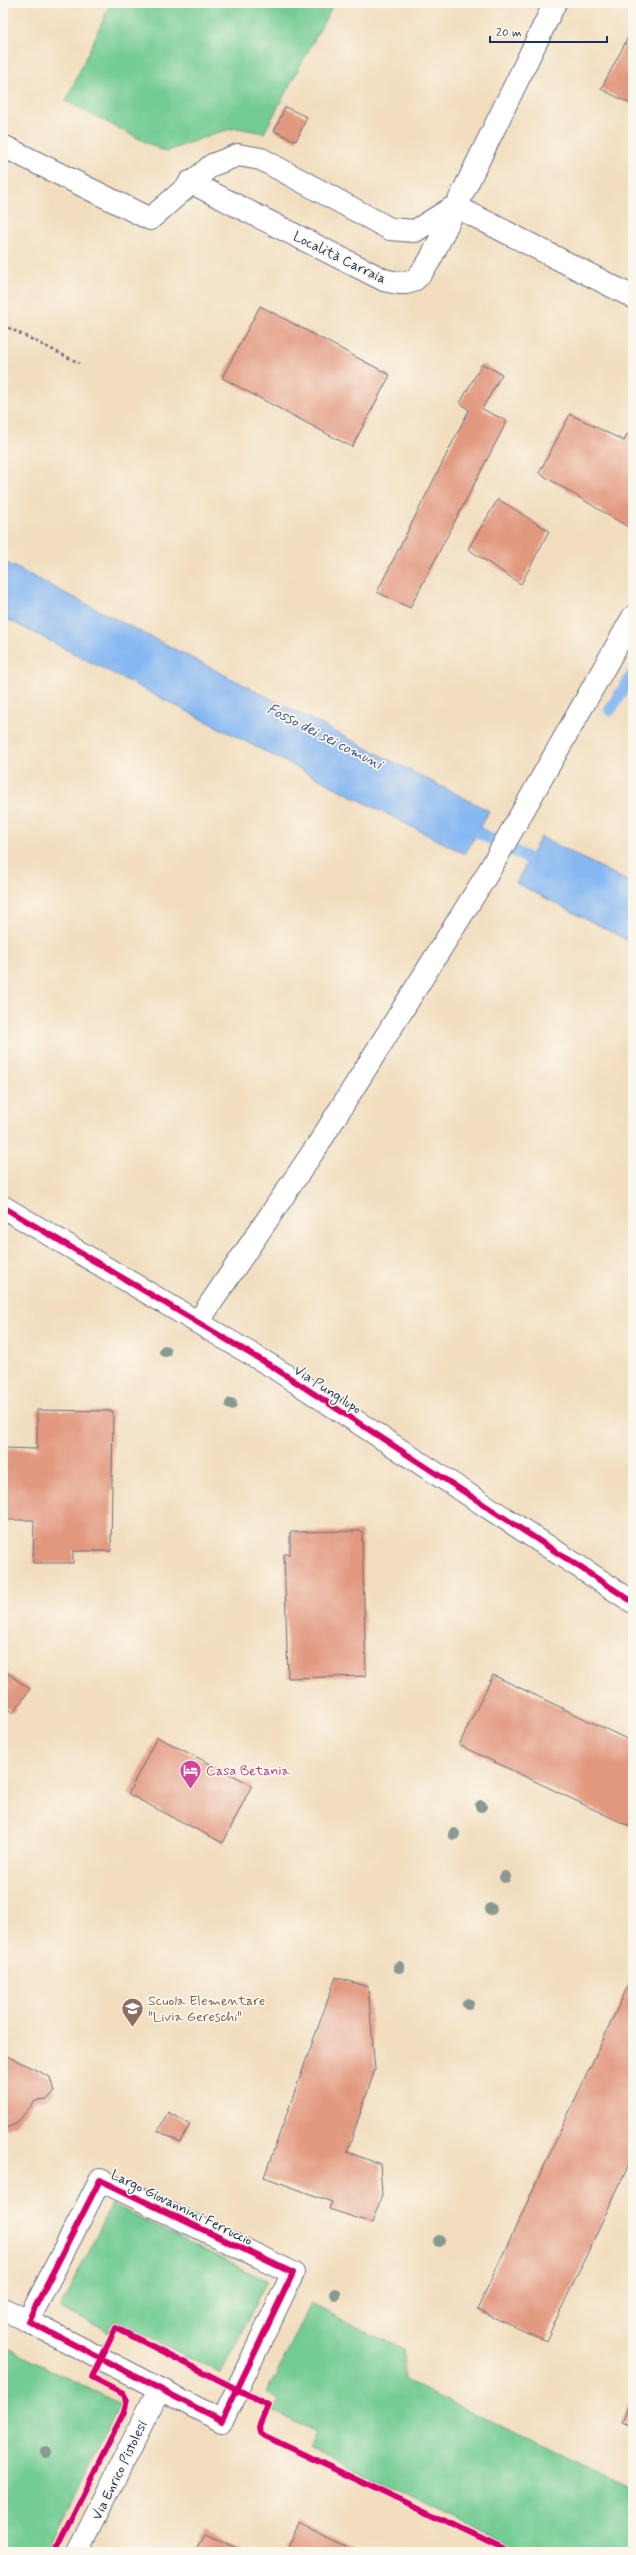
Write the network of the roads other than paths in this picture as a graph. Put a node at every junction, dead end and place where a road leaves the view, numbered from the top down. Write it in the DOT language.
graph roads {
  1 [pos="555,3"];
  2 [pos="3,146"];
  3 [pos="190,182"];
  4 [pos="455,206"];
  5 [pos="633,297"];
  6 [pos="633,617"];
  7 [pos="3,1208"];
  8 [pos="198,1322"];
  9 [pos="633,1602"];
  10 [pos="3,2309"];
  11 [pos="28,2321"];
  12 [pos="159,2388"];
  13 [pos="78,2552"];
  1 -- 4 [label="street, Località Carraia"];
  2 -- 3 [label="street"];
  3 -- 4 [label="street"];
  3 -- 4 [label="street, Località Carraia"];
  4 -- 5 [label="street"];
  6 -- 8 [label="street"];
  7 -- 8 [label="street, Via Pungilupo"];
  8 -- 9 [label="street, Via Pungilupo"];
  10 -- 11 [label="street"];
  11 -- 12 [label="street, Largo Giovannini Ferruccio"];
  11 -- 12 [label="street, Largo Giovannini Ferruccio"];
  12 -- 13 [label="street, Via Enrico Pistolesi"];
}
